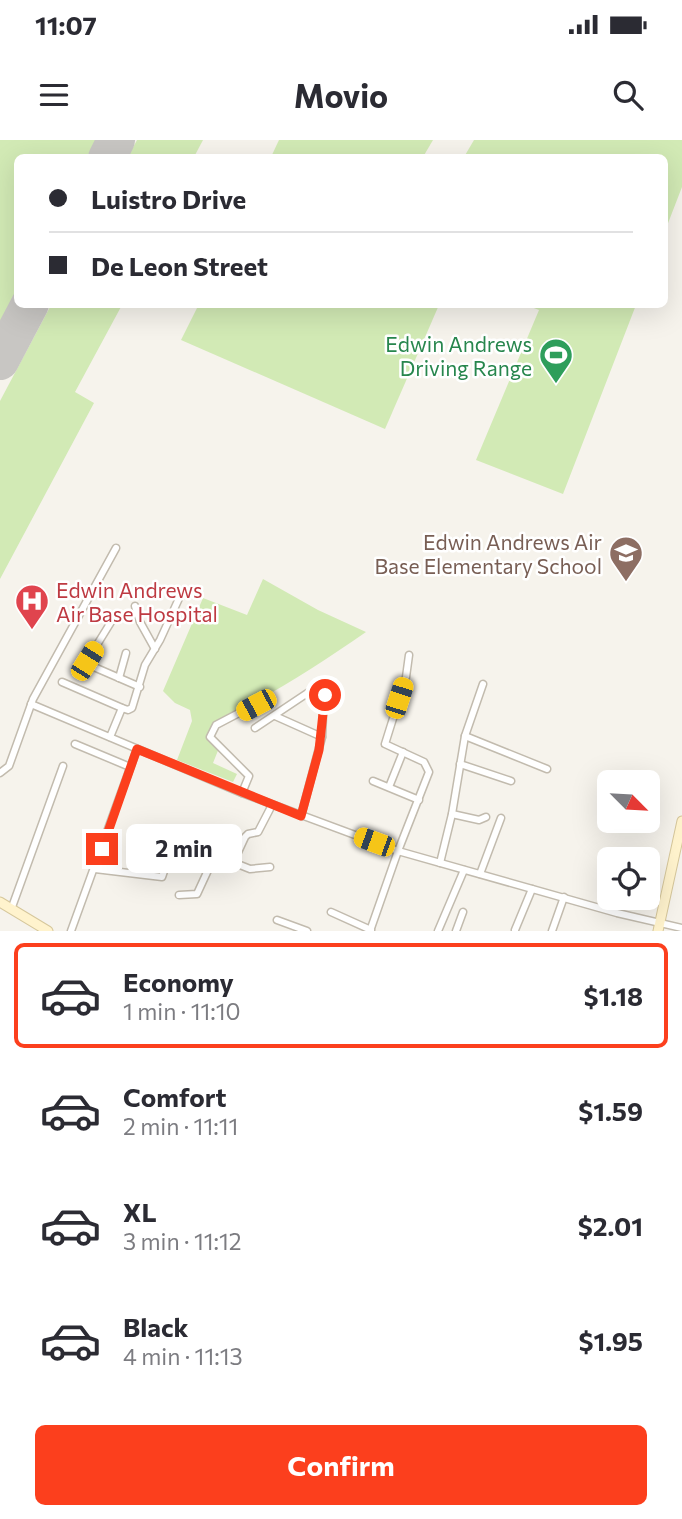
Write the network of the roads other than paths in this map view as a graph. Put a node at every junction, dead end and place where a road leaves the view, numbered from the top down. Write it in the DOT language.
graph roads {
  1 [pos="116,548"];
  2 [pos="181,594"];
  3 [pos="135,606"];
  4 [pos="111,622"];
  5 [pos="155,649"];
  6 [pos="126,653"];
  7 [pos="409,655"];
  8 [pos="119,678"];
  9 [pos="62,682"];
  10 [pos="483,684"];
  11 [pos="140,687"];
  12 [pos="32,705"];
  13 [pos="256,705"];
  14 [pos="122,709"];
  15 [pos="275,716"];
  16 [pos="255,728"];
  17 [pos="465,736"];
  18 [pos="110,737"];
  19 [pos="322,737"];
  20 [pos="75,744"];
  21 [pos="137,749"];
  22 [pos="403,752"];
  23 [pos="460,764"];
  24 [pos="63,766"];
  25 [pos="130,766"];
  26 [pos="547,769"];
  27 [pos="0,773"];
  28 [pos="373,781"];
  29 [pos="511,781"];
  30 [pos="390,787"];
  31 [pos="242,793"];
  32 [pos="419,800"];
  33 [pos="272,805"];
  34 [pos="452,814"];
  35 [pos="301,816"];
  36 [pos="486,817"];
  37 [pos="501,818"];
  38 [pos="682,821"];
  39 [pos="171,851"];
  40 [pos="398,851"];
  41 [pos="233,863"];
  42 [pos="440,863"];
  43 [pos="270,867"];
  44 [pos="95,869"];
  45 [pos="464,870"];
  46 [pos="480,874"];
  47 [pos="532,889"];
  48 [pos="179,895"];
  49 [pos="564,897"];
  50 [pos="0,902"];
  51 [pos="12,907"];
  52 [pos="331,912"];
  53 [pos="463,912"];
  54 [pos="277,920"];
  55 [pos="33,927"];
  56 [pos="659,927"];
  57 [pos="682,928"];
  58 [pos="515,930"];
  59 [pos="48,931"];
  60 [pos="71,931"];
  61 [pos="307,931"];
  62 [pos="371,931"];
  63 [pos="438,931"];
  64 [pos="456,931"];
  65 [pos="552,931"];
  1 -- 12 [label="street"];
  2 -- 5 [label="street"];
  3 -- 5 [label="street"];
  4 -- 8 [label="street"];
  5 -- 11 [label="street"];
  6 -- 8 [label="street"];
  7 -- 22 [label="street"];
  8 -- 11 [label="street"];
  9 -- 14 [label="street"];
  10 -- 17 [label="street"];
  11 -- 14 [label="street"];
  12 -- 18 [label="street"];
  12 -- 27 [label="street"];
  13 -- 31 [label="street"];
  14 -- 18 [label="street"];
  15 -- 16 [label="street"];
  15 -- 19 [label="street"];
  15 -- 19 [label="street"];
  17 -- 23 [label="street"];
  17 -- 26 [label="street"];
  18 -- 21 [label="street"];
  19 -- 35 [label="street"];
  20 -- 25 [label="street"];
  21 -- 25 [label="street"];
  21 -- 31 [label="street"];
  22 -- 30 [label="street"];
  22 -- 32 [label="street"];
  23 -- 29 [label="street"];
  23 -- 34 [label="street"];
  24 -- 51 [label="street"];
  25 -- 44 [label="street"];
  28 -- 30 [label="street"];
  30 -- 32 [label="street"];
  31 -- 33 [label="street"];
  32 -- 40 [label="street"];
  33 -- 35 [label="street"];
  33 -- 41 [label="street"];
  34 -- 36 [label="street"];
  34 -- 42 [label="street"];
  35 -- 40 [label="street"];
  37 -- 46 [label="street"];
  38 -- 56 [label="main road"];
  39 -- 44 [label="street"];
  40 -- 42 [label="street"];
  40 -- 62 [label="street"];
  41 -- 43 [label="street"];
  41 -- 48 [label="street"];
  42 -- 45 [label="street"];
  44 -- 60 [label="street"];
  45 -- 46 [label="street"];
  45 -- 63 [label="street"];
  46 -- 47 [label="street"];
  47 -- 49 [label="street"];
  47 -- 58 [label="street"];
  49 -- 56 [label="street"];
  49 -- 65 [label="street"];
  50 -- 51 [label="main road"];
  51 -- 55 [label="main road"];
  52 -- 62 [label="street"];
  53 -- 64 [label="street"];
  54 -- 61 [label="street"];
  55 -- 59 [label="main road"];
  56 -- 57 [label="street"];
}
